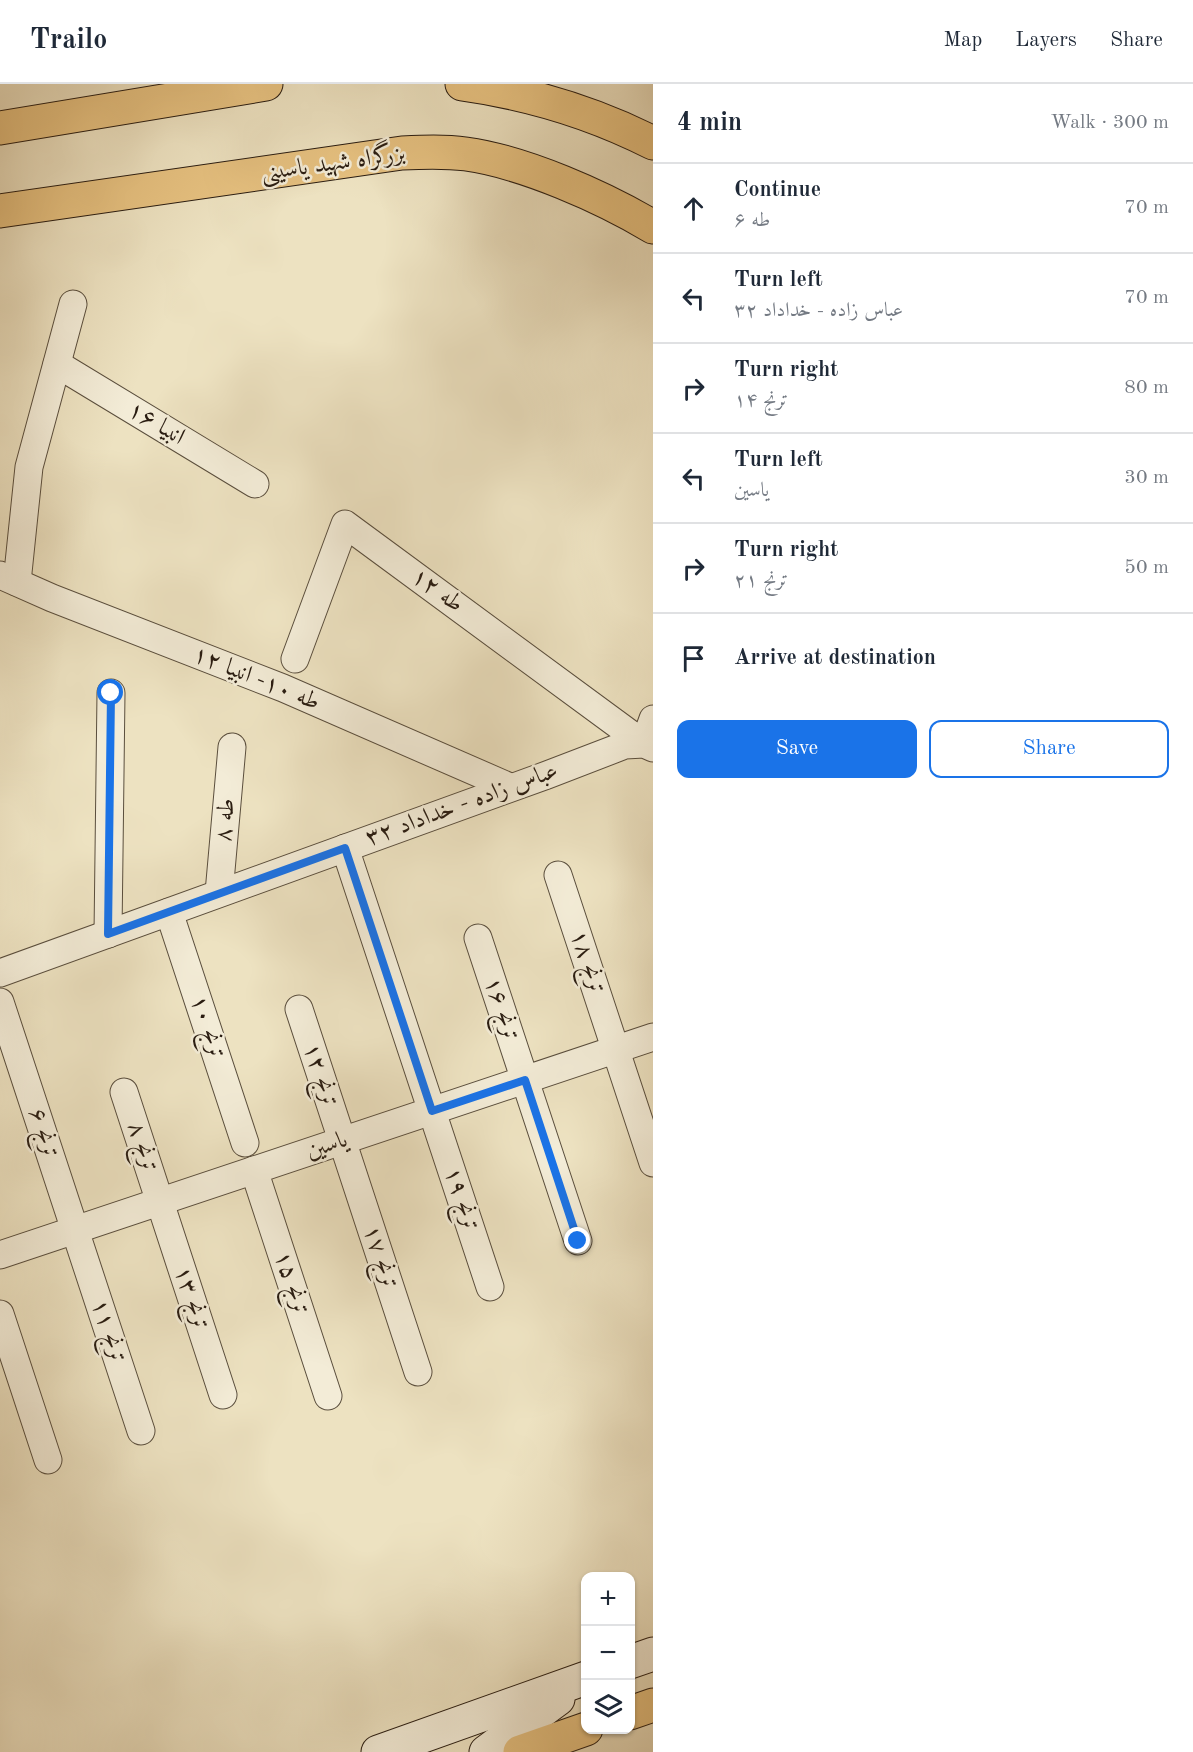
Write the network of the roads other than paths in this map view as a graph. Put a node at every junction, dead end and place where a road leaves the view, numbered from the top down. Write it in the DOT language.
graph roads {
  1 [pos="266,84"];
  2 [pos="462,84"];
  3 [pos="0,128"];
  4 [pos="653,143"];
  5 [pos="0,211"];
  6 [pos="653,227"];
  7 [pos="73,304"];
  8 [pos="57,364"];
  9 [pos="255,484"];
  10 [pos="8,578"];
  11 [pos="295,659"];
  12 [pos="111,693"];
  13 [pos="653,719"];
  14 [pos="648,746"];
  15 [pos="232,747"];
  16 [pos="510,787"];
  17 [pos="345,848"];
  18 [pos="558,875"];
  19 [pos="219,893"];
  20 [pos="169,912"];
  21 [pos="108,934"];
  22 [pos="478,938"];
  23 [pos="0,973"];
  24 [pos="0,1002"];
  25 [pos="299,1009"];
  26 [pos="653,1037"];
  27 [pos="616,1050"];
  28 [pos="525,1080"];
  29 [pos="124,1092"];
  30 [pos="432,1111"];
  31 [pos="342,1141"];
  32 [pos="245,1143"];
  33 [pos="653,1163"];
  34 [pos="254,1170"];
  35 [pos="160,1202"];
  36 [pos="75,1230"];
  37 [pos="578,1241"];
  38 [pos="0,1255"];
  39 [pos="490,1287"];
  40 [pos="0,1314"];
  41 [pos="418,1372"];
  42 [pos="223,1395"];
  43 [pos="328,1396"];
  44 [pos="141,1431"];
  45 [pos="48,1460"];
  46 [pos="653,1654"];
  47 [pos="635,1660"];
  48 [pos="581,1679"];
  49 [pos="582,1680"];
  50 [pos="653,1705"];
  51 [pos="635,1711"];
  52 [pos="581,1730"];
  53 [pos="378,1752"];
  54 [pos="486,1752"];
  55 [pos="520,1752"];
  1 -- 3 [label="highway"];
  2 -- 4 [label="highway"];
  5 -- 6 [label="highway, بزرگراه شهید یاسینی"];
  7 -- 8 [label="street"];
  8 -- 9 [label="street, انبیا ۱۶"];
  8 -- 10 [label="street"];
  10 -- 16 [label="street, طه ۱۰- انبیا ۱۲"];
  11 -- 14 [label="street, طه ۱۲"];
  12 -- 21 [label="street"];
  13 -- 14 [label="street"];
  14 -- 16 [label="street, عباس زاده - خداداد ۳۲"];
  15 -- 19 [label="street, طه ۸"];
  16 -- 17 [label="street, عباس زاده - خداداد ۳۲"];
  17 -- 19 [label="street, عباس زاده - خداداد ۳۲"];
  17 -- 30 [label="street, ترنج ۱۹"];
  18 -- 27 [label="street, ترنج ۱۸"];
  19 -- 20 [label="street, عباس زاده - خداداد ۳۲"];
  20 -- 21 [label="street, عباس زاده - خداداد ۳۲"];
  20 -- 32 [label="street, ترنج ۱۰"];
  21 -- 23 [label="street, عباس زاده - خداداد ۳۲"];
  22 -- 28 [label="street, ترنج ۱۶"];
  24 -- 36 [label="street, ترنج ۶"];
  25 -- 31 [label="street, ترنج ۱۲"];
  26 -- 27 [label="street, یاسین"];
  27 -- 28 [label="street, یاسین"];
  27 -- 33 [label="street, ترنج ۱۸"];
  28 -- 30 [label="street, یاسین"];
  28 -- 37 [label="street, ترنج ۱۶"];
  29 -- 35 [label="street, ترنج ۸"];
  30 -- 31 [label="street, یاسین"];
  30 -- 39 [label="street, ترنج ۱۹"];
  31 -- 34 [label="street, یاسین"];
  31 -- 41 [label="street, ترنج ۱۷"];
  34 -- 35 [label="street, یاسین"];
  34 -- 43 [label="street, ترنج ۱۵"];
  35 -- 36 [label="street, یاسین"];
  35 -- 42 [label="street, ترنج ۱۳"];
  36 -- 38 [label="street, یاسین"];
  36 -- 44 [label="street, ترنج ۱۱"];
  40 -- 45 [label="street"];
  46 -- 47 [label="main road"];
  48 -- 53 [label="main road"];
  49 -- 54 [label="main road"];
  50 -- 51 [label="highway"];
  52 -- 55 [label="highway"];
}
